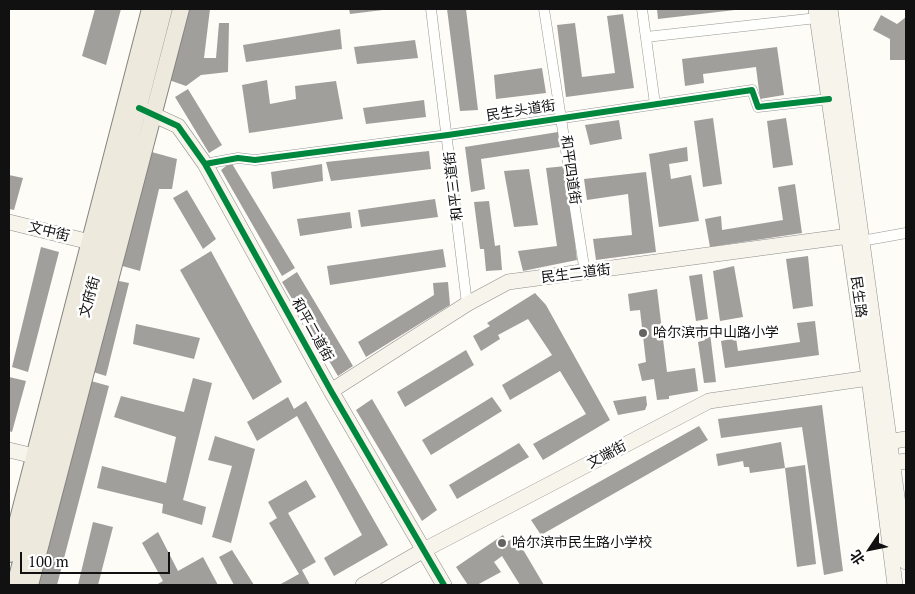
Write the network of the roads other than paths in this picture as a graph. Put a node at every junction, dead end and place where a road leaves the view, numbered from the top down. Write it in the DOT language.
graph roads {
  1 [pos="138,9"];
  2 [pos="150,9"];
  3 [pos="164,9"];
  4 [pos="181,9"];
  5 [pos="431,9"];
  6 [pos="544,9"];
  7 [pos="642,9"];
  8 [pos="830,9"];
  9 [pos="817,13"];
  10 [pos="646,37"];
  11 [pos="829,99"];
  12 [pos="655,104"];
  13 [pos="146,111"];
  14 [pos="562,118"];
  15 [pos="448,135"];
  16 [pos="205,164"];
  17 [pos="9,222"];
  18 [pos="906,233"];
  19 [pos="853,240"];
  20 [pos="85,241"];
  21 [pos="585,273"];
  22 [pos="467,304"];
  23 [pos="869,378"];
  24 [pos="331,391"];
  25 [pos="906,439"];
  26 [pos="884,442"];
  27 [pos="22,453"];
  28 [pos="893,463"];
  29 [pos="9,513"];
  30 [pos="424,550"];
  31 [pos="9,554"];
  32 [pos="906,562"];
  33 [pos="15,585"];
  34 [pos="30,585"];
  35 [pos="363,585"];
  36 [pos="444,585"];
  37 [pos="895,585"];
  1 -- 20 [label="main road, 文府街"];
  2 -- 20 [label="main road, 文府街"];
  3 -- 13 [label="main road, 文府街"];
  4 -- 13 [label="main road"];
  5 -- 15 [label="street, 和平三道街"];
  6 -- 14 [label="street, 和平四道街"];
  7 -- 10 [label="street"];
  8 -- 19 [label="street, 民生路"];
  9 -- 10 [label="street"];
  9 -- 11 [label="street, 民生路"];
  10 -- 12 [label="street"];
  11 -- 12 [label="street, 民生头道街"];
  11 -- 19 [label="street, 民生路"];
  12 -- 14 [label="street, 民生头道街"];
  13 -- 16 [label="street, 和平二道街"];
  13 -- 33 [label="main road, 文府街"];
  13 -- 34 [label="main road"];
  14 -- 15 [label="street, 民生头道街"];
  14 -- 21 [label="street, 和平四道街"];
  15 -- 16 [label="street, 民生头道街"];
  15 -- 22 [label="street, 和平三道街"];
  16 -- 24 [label="street, 和平二道街"];
  17 -- 20 [label="street, 文中街"];
  18 -- 19 [label="street, 民生二道街"];
  19 -- 21 [label="street, 民生二道街"];
  19 -- 23 [label="street, 民生路"];
  19 -- 26 [label="street, 民生路"];
  20 -- 27 [label="main road, 文府街"];
  21 -- 22 [label="street, 民生二道街"];
  22 -- 24 [label="street, 民生二道街"];
  23 -- 26 [label="street, 民生路"];
  23 -- 30 [label="street, 文端街"];
  24 -- 30 [label="street, 和平二道街"];
  25 -- 26 [label="street"];
  26 -- 28 [label="street, 民生路"];
  27 -- 29 [label="main road, 文府街"];
  27 -- 31 [label="main road, 文府街"];
  28 -- 32 [label="street, 民生路"];
  28 -- 37 [label="street, 民生路"];
  30 -- 35 [label="street, 文端街"];
  30 -- 36 [label="street, 和平二道街"];
}
